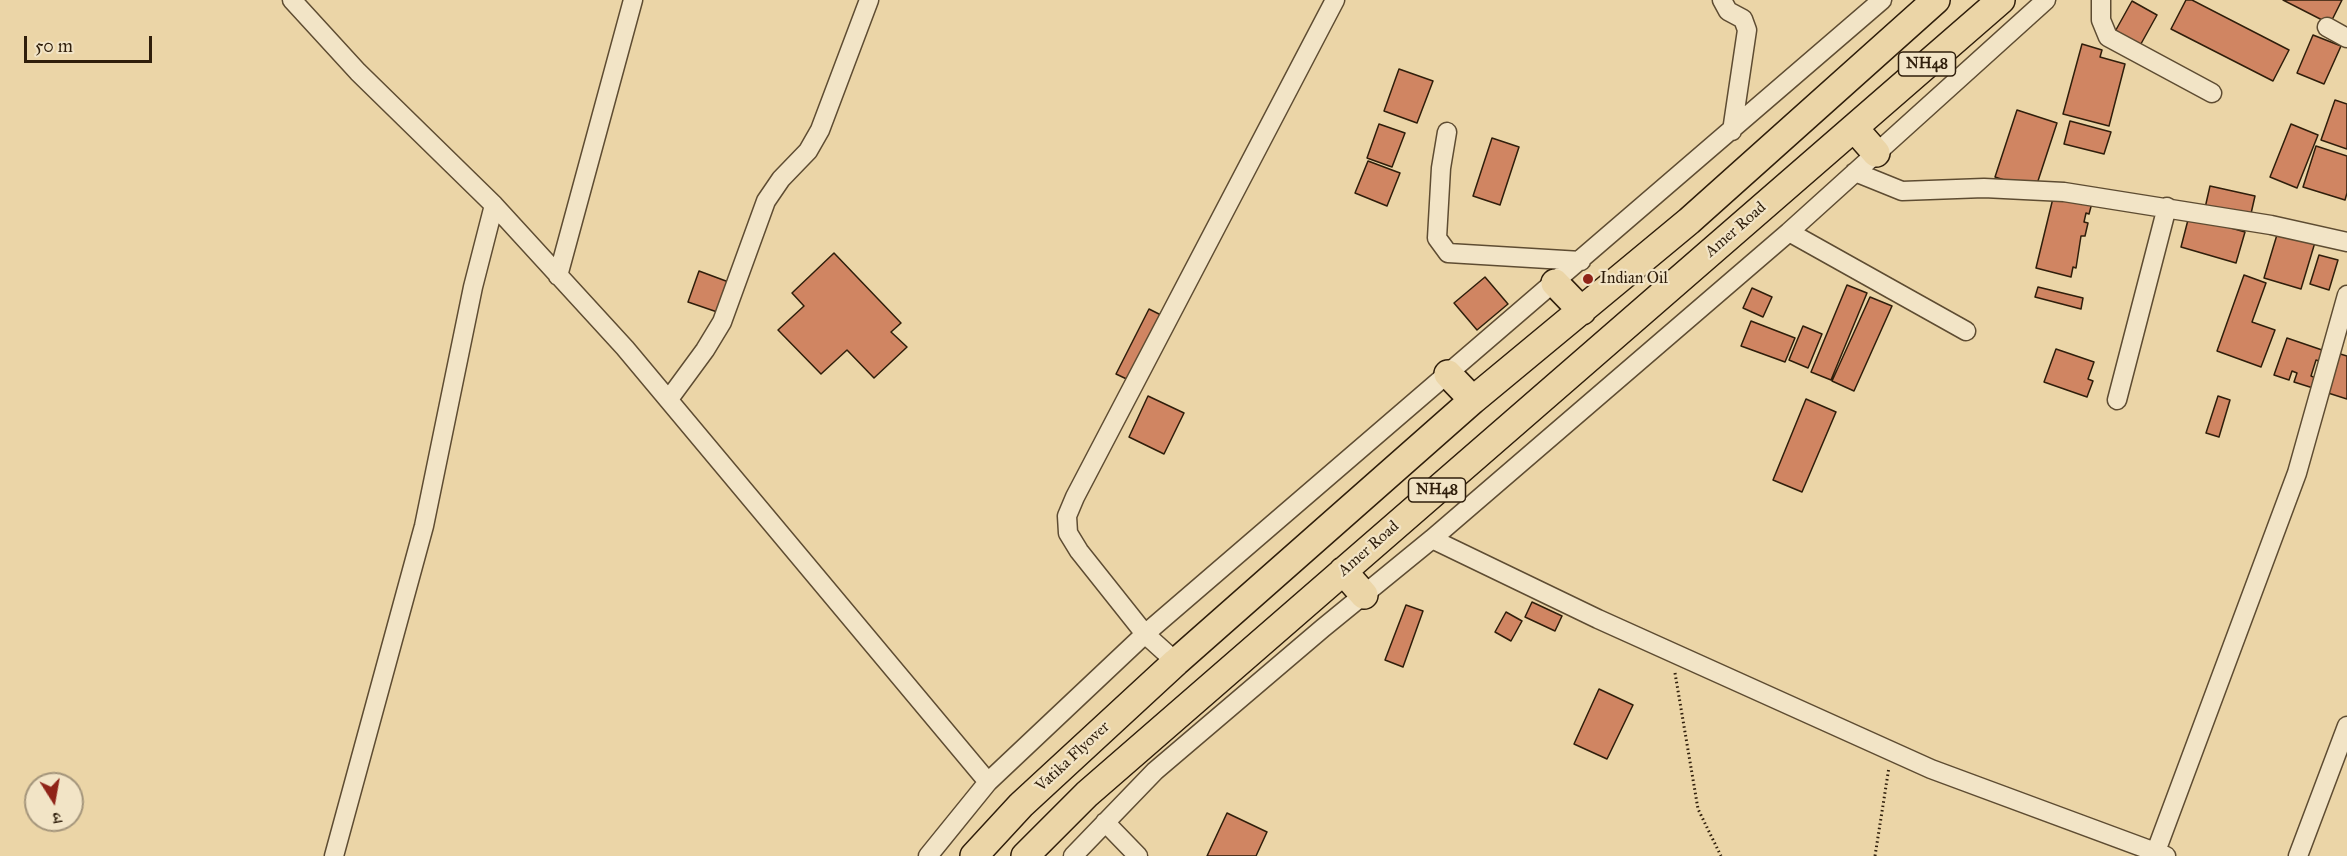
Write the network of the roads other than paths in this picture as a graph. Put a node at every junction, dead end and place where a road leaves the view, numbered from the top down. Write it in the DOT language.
graph roads {
  1 [pos="292,0"];
  2 [pos="633,0"];
  3 [pos="869,0"];
  4 [pos="1335,0"];
  5 [pos="1722,0"];
  6 [pos="1882,0"];
  7 [pos="1936,0"];
  8 [pos="2001,0"];
  9 [pos="2046,0"];
  10 [pos="2101,0"];
  11 [pos="1913,11"];
  12 [pos="2327,27"];
  13 [pos="2347,38"];
  14 [pos="2212,93"];
  15 [pos="1854,128"];
  16 [pos="1732,131"];
  17 [pos="1447,132"];
  18 [pos="1876,153"];
  19 [pos="1855,172"];
  20 [pos="494,205"];
  21 [pos="2167,207"];
  22 [pos="1789,232"];
  23 [pos="2347,242"];
  24 [pos="1581,261"];
  25 [pos="558,276"];
  26 [pos="1555,283"];
  27 [pos="2347,295"];
  28 [pos="1582,311"];
  29 [pos="1966,332"];
  30 [pos="1448,374"];
  31 [pos="669,399"];
  32 [pos="1473,400"];
  33 [pos="2117,400"];
  34 [pos="1432,539"];
  35 [pos="1343,571"];
  36 [pos="1364,595"];
  37 [pos="1145,634"];
  38 [pos="1176,662"];
  39 [pos="2347,726"];
  40 [pos="988,782"];
  41 [pos="1105,822"];
  42 [pos="2160,855"];
  43 [pos="334,856"];
  44 [pos="928,856"];
  45 [pos="974,856"];
  46 [pos="1025,856"];
  47 [pos="1074,856"];
  48 [pos="1138,856"];
  49 [pos="2298,856"];
  1 -- 20 [label="street"];
  2 -- 25 [label="street"];
  3 -- 31 [label="street"];
  4 -- 37 [label="street"];
  5 -- 16 [label="street"];
  6 -- 16 [label="street"];
  7 -- 11 [label="highway, NH48"];
  8 -- 15 [label="highway, NH48"];
  9 -- 18 [label="street"];
  10 -- 14 [label="street"];
  11 -- 28 [label="highway, NH48"];
  12 -- 13 [label="street"];
  15 -- 18 [label="highway"];
  15 -- 35 [label="highway, Amer Road / NH48"];
  16 -- 24 [label="street"];
  17 -- 24 [label="street"];
  18 -- 19 [label="street"];
  19 -- 21 [label="street"];
  19 -- 22 [label="street"];
  20 -- 25 [label="street"];
  20 -- 43 [label="street"];
  21 -- 23 [label="street"];
  21 -- 33 [label="street"];
  22 -- 29 [label="street"];
  22 -- 34 [label="street"];
  24 -- 26 [label="street"];
  25 -- 31 [label="street"];
  26 -- 28 [label="highway"];
  26 -- 30 [label="street"];
  27 -- 42 [label="street"];
  28 -- 32 [label="highway, NH48"];
  30 -- 32 [label="highway"];
  30 -- 37 [label="street"];
  31 -- 40 [label="street"];
  32 -- 38 [label="highway, NH48"];
  34 -- 36 [label="street"];
  34 -- 42 [label="street"];
  35 -- 36 [label="highway"];
  35 -- 46 [label="highway, Amer Road / NH48"];
  36 -- 41 [label="street"];
  37 -- 38 [label="street"];
  37 -- 40 [label="street"];
  38 -- 45 [label="highway, Vatika Flyover / NH48"];
  39 -- 49 [label="street"];
  40 -- 44 [label="street"];
  41 -- 47 [label="street"];
  41 -- 48 [label="street"];
}
